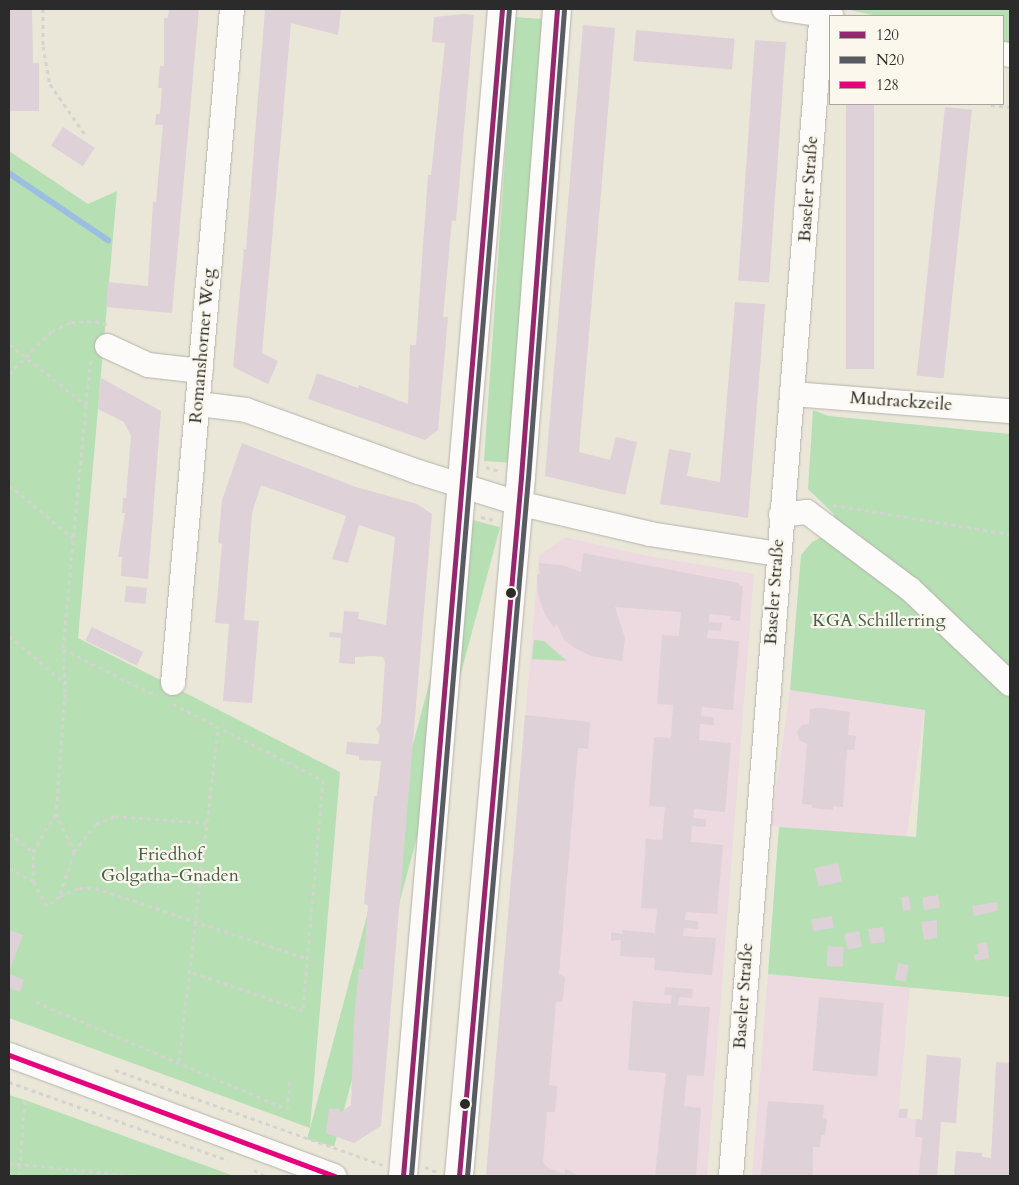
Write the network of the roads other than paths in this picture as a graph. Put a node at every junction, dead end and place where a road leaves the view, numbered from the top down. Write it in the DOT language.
graph roads {
  1 [pos="232,9"];
  2 [pos="502,9"];
  3 [pos="557,9"];
  4 [pos="784,9"];
  5 [pos="825,13"];
  6 [pos="100,338"];
  7 [pos="202,371"];
  8 [pos="792,394"];
  9 [pos="199,404"];
  10 [pos="1010,411"];
  11 [pos="462,487"];
  12 [pos="509,512"];
  13 [pos="781,514"];
  14 [pos="778,554"];
  15 [pos="173,683"];
  16 [pos="1010,684"];
  17 [pos="9,1055"];
  18 [pos="411,1170"];
  19 [pos="334,1176"];
  20 [pos="458,1176"];
  21 [pos="731,1176"];
  1 -- 7 [label="street, Romanshorner Weg"];
  2 -- 11 [label="main road"];
  3 -- 12 [label="main road"];
  4 -- 5 [label="street"];
  5 -- 8 [label="street, Baseler Straße"];
  6 -- 7 [label="street"];
  7 -- 9 [label="street, Romanshorner Weg"];
  8 -- 10 [label="street, Mudrackzeile"];
  8 -- 13 [label="street, Baseler Straße"];
  9 -- 11 [label="street"];
  9 -- 15 [label="street, Romanshorner Weg"];
  11 -- 12 [label="street"];
  11 -- 18 [label="main road"];
  12 -- 14 [label="street"];
  12 -- 20 [label="main road"];
  13 -- 14 [label="street, Baseler Straße"];
  13 -- 16 [label="street"];
  14 -- 21 [label="street, Baseler Straße"];
  17 -- 19 [label="street"];
}
